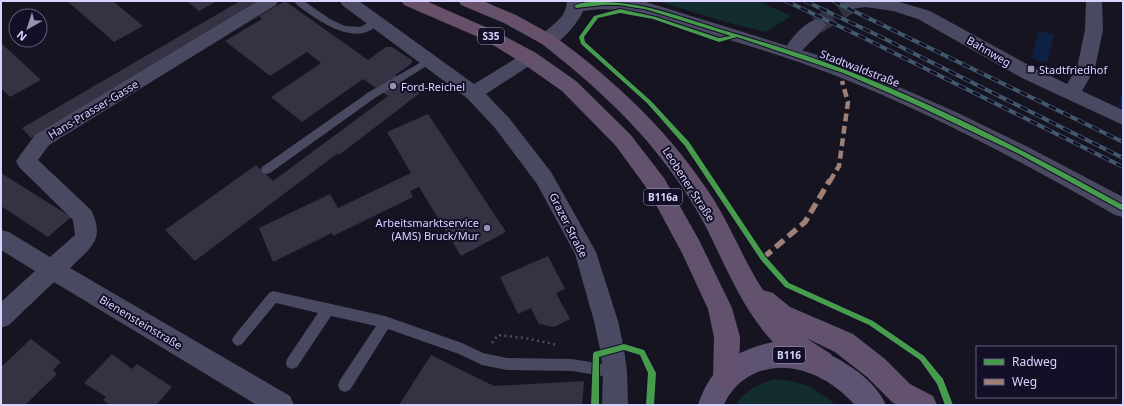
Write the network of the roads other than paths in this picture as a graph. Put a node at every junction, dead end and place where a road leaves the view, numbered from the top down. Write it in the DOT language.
graph roads {
  1 [pos="270,1"];
  2 [pos="298,1"];
  3 [pos="348,1"];
  4 [pos="410,1"];
  5 [pos="467,1"];
  6 [pos="1094,1"];
  7 [pos="576,4"];
  8 [pos="851,4"];
  9 [pos="377,22"];
  10 [pos="817,25"];
  11 [pos="548,40"];
  12 [pos="791,53"];
  13 [pos="529,58"];
  14 [pos="430,60"];
  15 [pos="474,93"];
  16 [pos="1071,93"];
  17 [pos="1123,118"];
  18 [pos="266,170"];
  19 [pos="1123,208"];
  20 [pos="1,239"];
  21 [pos="53,270"];
  22 [pos="750,291"];
  23 [pos="328,309"];
  24 [pos="1,317"];
  25 [pos="385,322"];
  26 [pos="238,340"];
  27 [pos="292,363"];
  28 [pos="822,363"];
  29 [pos="615,372"];
  30 [pos="726,377"];
  31 [pos="345,385"];
  32 [pos="281,405"];
  33 [pos="615,405"];
  34 [pos="711,405"];
  35 [pos="873,405"];
  36 [pos="924,405"];
  1 -- 21 [label="street, Hans-Prasser-Gasse"];
  2 -- 9 [label="lane"];
  3 -- 9 [label="street, Grazer Straße"];
  4 -- 13 [label="highway, S35"];
  5 -- 11 [label="highway"];
  6 -- 16 [label="street"];
  7 -- 11 [label="street, Stadtwaldstraße"];
  7 -- 12 [label="street, Stadtwaldstraße"];
  8 -- 16 [label="street, Bahnweg"];
  9 -- 14 [label="street, Grazer Straße"];
  10 -- 12 [label="street"];
  11 -- 22 [label="highway, Leobener Straße / B116a"];
  12 -- 19 [label="street, Stadtwaldstraße"];
  13 -- 15 [label="street"];
  13 -- 30 [label="highway, B116a"];
  14 -- 15 [label="street, Grazer Straße"];
  14 -- 18 [label="lane"];
  15 -- 29 [label="street, Grazer Straße"];
  16 -- 17 [label="street, Bahnweg"];
  20 -- 21 [label="street, Bienensteinstraße"];
  21 -- 24 [label="street, Hans-Prasser-Gasse"];
  21 -- 32 [label="street, Bienensteinstraße"];
  22 -- 28 [label="highway, Leobener Straße / B116a"];
  22 -- 36 [label="highway"];
  23 -- 25 [label="lane"];
  23 -- 26 [label="lane"];
  23 -- 27 [label="lane"];
  25 -- 29 [label="lane"];
  25 -- 31 [label="lane"];
  28 -- 30 [label="main road, B116"];
  28 -- 35 [label="main road, B116"];
  29 -- 33 [label="street, Grazer Straße"];
  30 -- 34 [label="main road, B116"];
}
